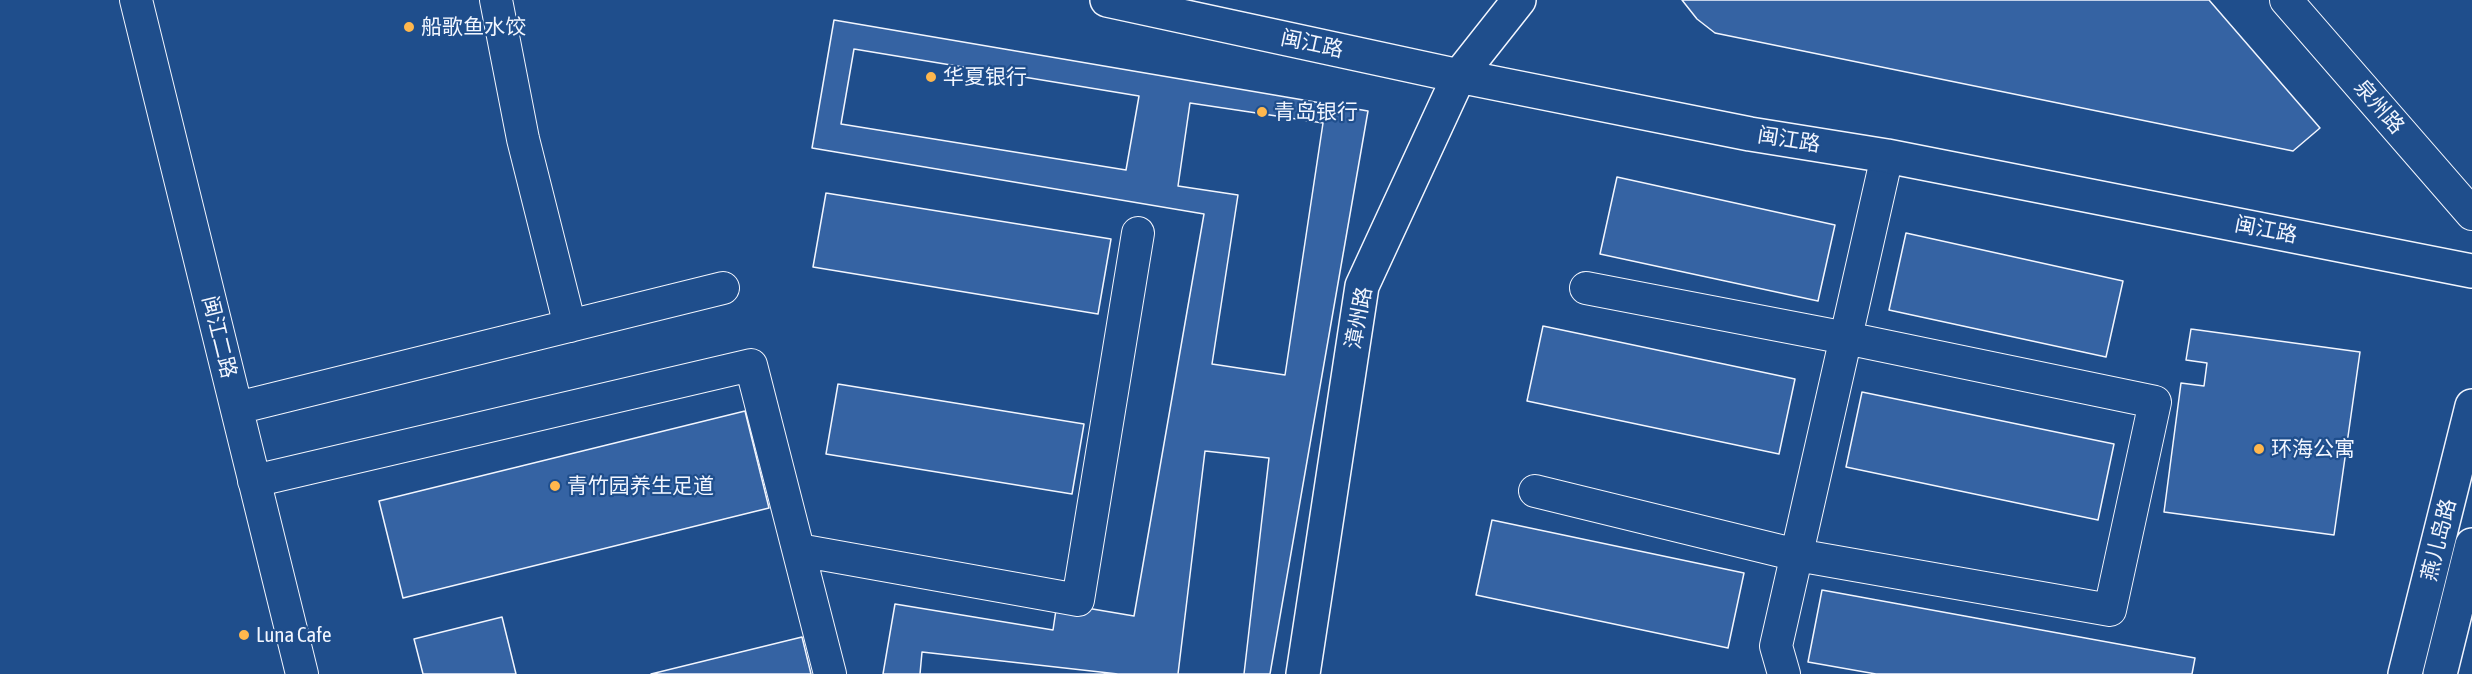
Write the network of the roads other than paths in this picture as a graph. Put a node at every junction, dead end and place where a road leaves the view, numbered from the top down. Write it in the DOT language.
graph roads {
  1 [pos="136,0"];
  2 [pos="495,0"];
  3 [pos="1107,0"];
  4 [pos="1520,0"];
  5 [pos="2286,0"];
  6 [pos="1459,76"];
  7 [pos="1887,156"];
  8 [pos="2472,214"];
  9 [pos="1138,233"];
  10 [pos="2472,271"];
  11 [pos="723,288"];
  12 [pos="1586,288"];
  13 [pos="570,326"];
  14 [pos="1846,338"];
  15 [pos="2472,406"];
  16 [pos="237,408"];
  17 [pos="254,481"];
  18 [pos="1535,490"];
  19 [pos="2472,545"];
  20 [pos="799,550"];
  21 [pos="1797,555"];
  22 [pos="302,674"];
  23 [pos="830,674"];
  24 [pos="1303,674"];
  25 [pos="1784,674"];
  26 [pos="2405,674"];
  27 [pos="2440,674"];
  1 -- 16 [label="street, 闽江二路"];
  2 -- 13 [label="street"];
  3 -- 6 [label="street, 闽江路"];
  4 -- 6 [label="street, 漳州路"];
  5 -- 8 [label="street, 泉州路"];
  6 -- 7 [label="street, 闽江路"];
  6 -- 24 [label="street, 漳州路"];
  7 -- 10 [label="street, 闽江路"];
  7 -- 14 [label="street"];
  9 -- 20 [label="street"];
  11 -- 13 [label="street"];
  12 -- 14 [label="street"];
  13 -- 16 [label="street"];
  14 -- 21 [label="street"];
  14 -- 21 [label="street"];
  15 -- 26 [label="street, 燕儿岛路"];
  16 -- 17 [label="street, 闽江二路"];
  17 -- 20 [label="street"];
  17 -- 22 [label="street, 闽江二路"];
  18 -- 21 [label="street"];
  19 -- 27 [label="street, 燕儿岛路"];
  20 -- 23 [label="street"];
  21 -- 25 [label="street"];
}
